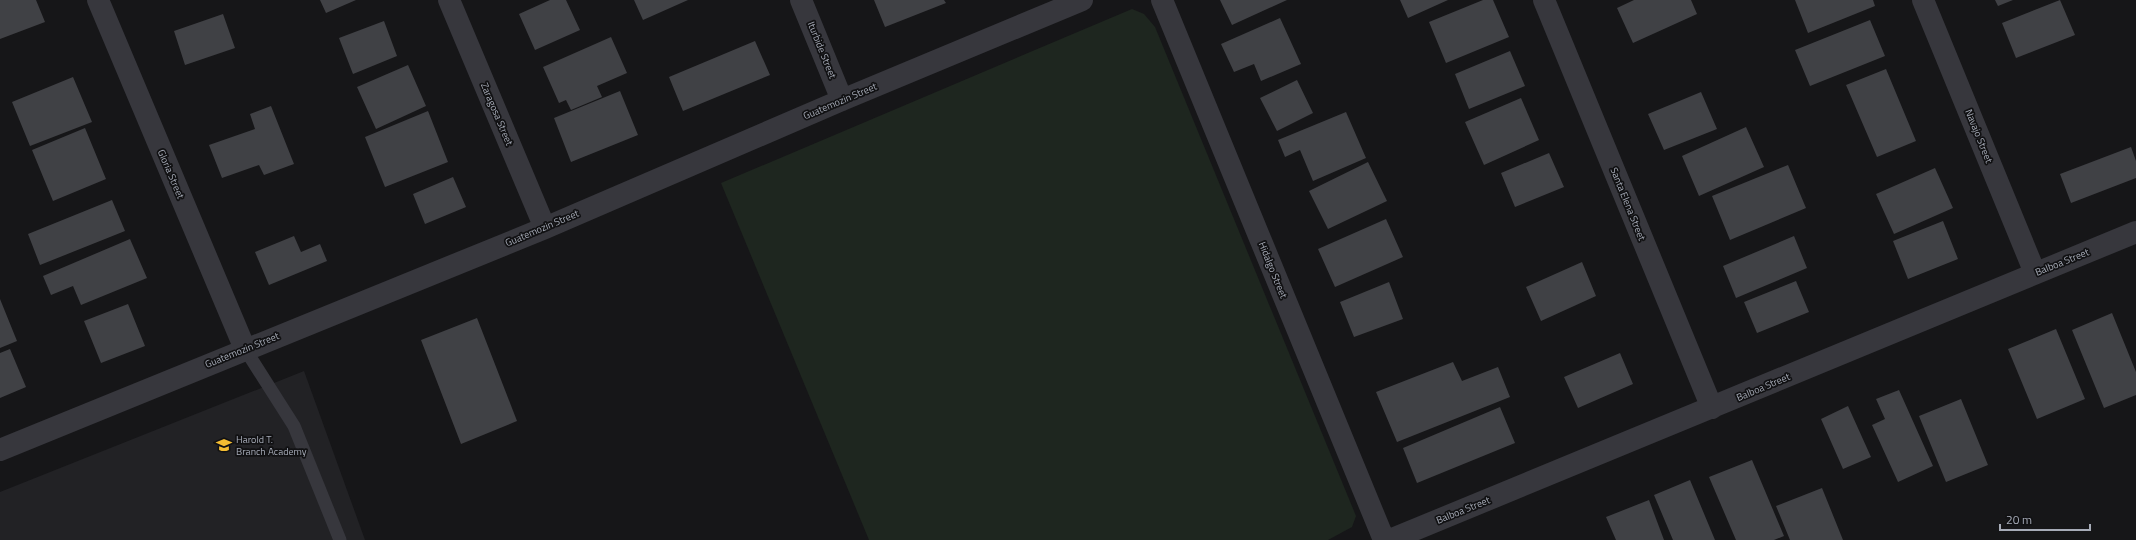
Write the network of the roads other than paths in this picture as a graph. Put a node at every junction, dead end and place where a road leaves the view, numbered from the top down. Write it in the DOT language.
graph roads {
  1 [pos="98,0"];
  2 [pos="449,0"];
  3 [pos="801,0"];
  4 [pos="1082,0"];
  5 [pos="1162,0"];
  6 [pos="1544,0"];
  7 [pos="1923,0"];
  8 [pos="842,100"];
  9 [pos="545,228"];
  10 [pos="2136,232"];
  11 [pos="2035,273"];
  12 [pos="245,349"];
  13 [pos="1712,408"];
  14 [pos="0,450"];
  15 [pos="340,540"];
  16 [pos="1384,540"];
  17 [pos="1390,540"];
  1 -- 12 [label="street, Gloria Street"];
  2 -- 9 [label="street, Zaragosa Street"];
  3 -- 8 [label="street, Iturbide Street"];
  4 -- 8 [label="street, Guatemozin Street"];
  5 -- 16 [label="street, Hidalgo Street"];
  6 -- 13 [label="street, Santa Elena Street"];
  7 -- 11 [label="street, Navajo Street"];
  8 -- 9 [label="street, Guatemozin Street"];
  9 -- 12 [label="street, Guatemozin Street"];
  10 -- 11 [label="street, Balboa Street"];
  11 -- 13 [label="street, Balboa Street"];
  12 -- 14 [label="street, Guatemozin Street"];
  12 -- 15 [label="lane"];
  13 -- 17 [label="street, Balboa Street"];
}
